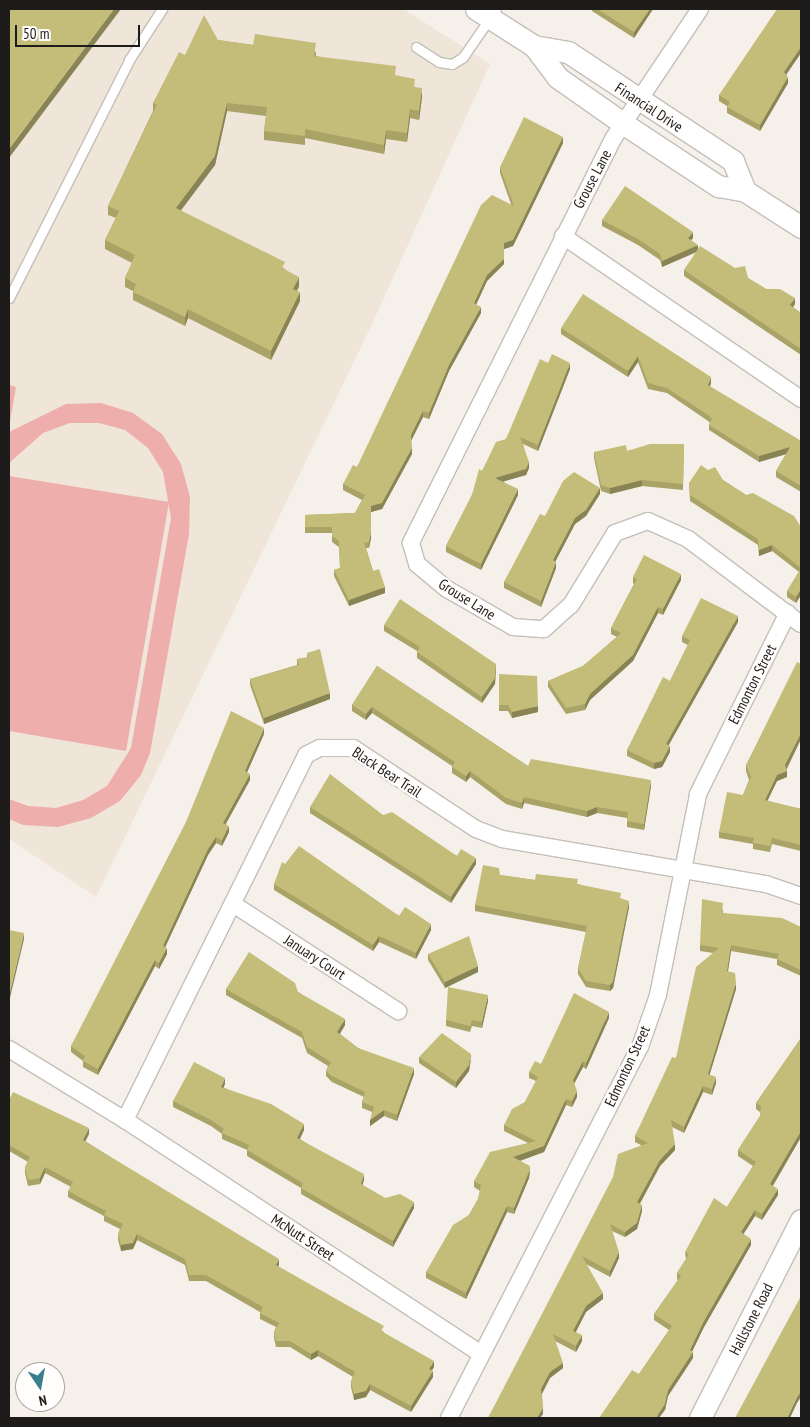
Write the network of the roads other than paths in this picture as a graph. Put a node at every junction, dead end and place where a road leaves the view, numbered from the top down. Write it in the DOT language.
graph roads {
  1 [pos="162,9"];
  2 [pos="700,9"];
  3 [pos="487,12"];
  4 [pos="534,46"];
  5 [pos="416,47"];
  6 [pos="639,101"];
  7 [pos="624,124"];
  8 [pos="746,191"];
  9 [pos="801,227"];
  10 [pos="563,236"];
  11 [pos="9,298"];
  12 [pos="801,399"];
  13 [pos="788,613"];
  14 [pos="801,624"];
  15 [pos="680,869"];
  16 [pos="801,896"];
  17 [pos="233,904"];
  18 [pos="398,1011"];
  19 [pos="9,1049"];
  20 [pos="125,1120"];
  21 [pos="801,1220"];
  22 [pos="480,1354"];
  23 [pos="448,1418"];
  24 [pos="700,1418"];
  1 -- 11 [label="lane"];
  2 -- 6 [label="street, Grouse Lane"];
  3 -- 4 [label="street, Financial Drive"];
  3 -- 5 [label="lane"];
  4 -- 6 [label="street, Financial Drive"];
  4 -- 7 [label="street, Financial Drive"];
  6 -- 7 [label="street, Grouse Lane"];
  6 -- 8 [label="street, Financial Drive"];
  7 -- 8 [label="street, Financial Drive"];
  7 -- 10 [label="street, Grouse Lane"];
  8 -- 9 [label="street, Financial Drive"];
  10 -- 12 [label="street"];
  10 -- 13 [label="street, Grouse Lane"];
  13 -- 14 [label="street, Grouse Lane"];
  13 -- 15 [label="street, Edmonton Street"];
  15 -- 16 [label="street, Black Bear Trail"];
  15 -- 17 [label="street, Black Bear Trail"];
  15 -- 22 [label="street, Edmonton Street"];
  17 -- 18 [label="street, January Court"];
  17 -- 20 [label="street, Black Bear Trail"];
  19 -- 20 [label="street"];
  20 -- 22 [label="street, McNutt Street"];
  21 -- 24 [label="street, Hallstone Road"];
  22 -- 23 [label="street, Edmonton Street"];
}
